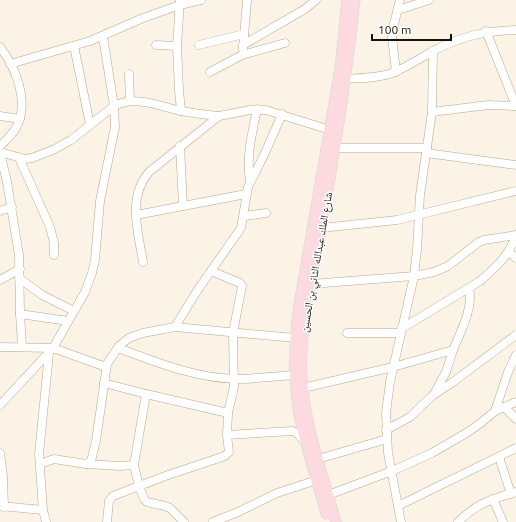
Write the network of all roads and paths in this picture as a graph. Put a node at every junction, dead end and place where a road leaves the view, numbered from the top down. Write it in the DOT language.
graph roads {
  1 [pos="201,0"];
  2 [pos="247,0"];
  3 [pos="316,0"];
  4 [pos="347,0"];
  5 [pos="356,0"];
  6 [pos="400,0"];
  7 [pos="429,0"];
  8 [pos="180,2"];
  9 [pos="398,10"];
  10 [pos="516,30"];
  11 [pos="486,31"];
  12 [pos="244,34"];
  13 [pos="103,37"];
  14 [pos="285,43"];
  15 [pos="244,44"];
  16 [pos="156,45"];
  17 [pos="199,45"];
  18 [pos="74,46"];
  19 [pos="177,46"];
  20 [pos="0,47"];
  21 [pos="433,51"];
  22 [pos="242,55"];
  23 [pos="10,64"];
  24 [pos="210,72"];
  25 [pos="396,72"];
  26 [pos="128,74"];
  27 [pos="346,79"];
  28 [pos="130,101"];
  29 [pos="114,106"];
  30 [pos="516,106"];
  31 [pos="257,109"];
  32 [pos="181,111"];
  33 [pos="432,112"];
  34 [pos="282,114"];
  35 [pos="0,116"];
  36 [pos="218,116"];
  37 [pos="20,119"];
  38 [pos="90,125"];
  39 [pos="330,130"];
  40 [pos="0,146"];
  41 [pos="180,146"];
  42 [pos="335,148"];
  43 [pos="427,151"];
  44 [pos="0,152"];
  45 [pos="19,158"];
  46 [pos="516,165"];
  47 [pos="250,181"];
  48 [pos="516,191"];
  49 [pos="246,194"];
  50 [pos="183,206"];
  51 [pos="12,207"];
  52 [pos="0,211"];
  53 [pos="266,213"];
  54 [pos="136,215"];
  55 [pos="418,215"];
  56 [pos="244,216"];
  57 [pos="321,228"];
  58 [pos="516,235"];
  59 [pos="313,247"];
  60 [pos="509,252"];
  61 [pos="54,255"];
  62 [pos="516,258"];
  63 [pos="143,262"];
  64 [pos="20,269"];
  65 [pos="211,271"];
  66 [pos="414,276"];
  67 [pos="19,278"];
  68 [pos="0,280"];
  69 [pos="310,284"];
  70 [pos="470,289"];
  71 [pos="74,311"];
  72 [pos="405,312"];
  73 [pos="20,314"];
  74 [pos="419,319"];
  75 [pos="68,321"];
  76 [pos="176,327"];
  77 [pos="401,331"];
  78 [pos="233,333"];
  79 [pos="347,333"];
  80 [pos="516,335"];
  81 [pos="295,338"];
  82 [pos="22,346"];
  83 [pos="0,347"];
  84 [pos="118,348"];
  85 [pos="51,350"];
  86 [pos="453,350"];
  87 [pos="516,355"];
  88 [pos="106,367"];
  89 [pos="393,367"];
  90 [pos="295,375"];
  91 [pos="234,379"];
  92 [pos="104,383"];
  93 [pos="303,388"];
  94 [pos="146,394"];
  95 [pos="432,396"];
  96 [pos="516,402"];
  97 [pos="0,405"];
  98 [pos="504,407"];
  99 [pos="495,411"];
  100 [pos="228,413"];
  101 [pos="516,419"];
  102 [pos="386,430"];
  103 [pos="227,435"];
  104 [pos="387,439"];
  105 [pos="306,443"];
  106 [pos="516,448"];
  107 [pos="0,453"];
  108 [pos="499,457"];
  109 [pos="318,459"];
  110 [pos="40,464"];
  111 [pos="86,464"];
  112 [pos="134,465"];
  113 [pos="392,472"];
  114 [pos="317,480"];
  115 [pos="139,486"];
  116 [pos="513,493"];
  117 [pos="328,496"];
  118 [pos="493,499"];
  119 [pos="398,506"];
  120 [pos="2,507"];
  121 [pos="43,510"];
  122 [pos="46,522"];
  123 [pos="107,522"];
  124 [pos="184,522"];
  125 [pos="213,522"];
  126 [pos="329,522"];
  127 [pos="336,522"];
  128 [pos="401,522"];
  129 [pos="458,522"];
  130 [pos="504,522"];
  1 -- 8 [label="street"];
  2 -- 12 [label="street"];
  3 -- 15 [label="street"];
  4 -- 39 [label="main road, شارع الملك عبدالله الثاني بن الحسين"];
  5 -- 27 [label="main road, شارع الملك عبدالله الثاني بن الحسين"];
  6 -- 9 [label="street"];
  7 -- 9 [label="street"];
  8 -- 13 [label="street"];
  8 -- 19 [label="street"];
  9 -- 25 [label="street"];
  10 -- 11 [label="street"];
  11 -- 21 [label="street"];
  11 -- 30 [label="street"];
  12 -- 15 [label="street"];
  12 -- 17 [label="street"];
  13 -- 18 [label="street"];
  13 -- 29 [label="street"];
  14 -- 22 [label="street"];
  15 -- 22 [label="street"];
  16 -- 19 [label="street"];
  18 -- 23 [label="street"];
  18 -- 38 [label="street"];
  19 -- 32 [label="street"];
  20 -- 23 [label="street"];
  21 -- 25 [label="street"];
  21 -- 33 [label="street"];
  22 -- 24 [label="street"];
  23 -- 37 [label="street"];
  25 -- 27 [label="street"];
  26 -- 28 [label="street"];
  27 -- 42 [label="main road, شارع الملك عبدالله الثاني بن الحسين"];
  28 -- 29 [label="street"];
  28 -- 32 [label="street"];
  29 -- 38 [label="street"];
  29 -- 71 [label="street"];
  30 -- 33 [label="street"];
  31 -- 34 [label="street"];
  31 -- 36 [label="street"];
  31 -- 47 [label="street"];
  32 -- 36 [label="street"];
  33 -- 43 [label="street"];
  34 -- 39 [label="street"];
  34 -- 47 [label="street"];
  35 -- 37 [label="street"];
  36 -- 41 [label="street"];
  37 -- 40 [label="street"];
  38 -- 45 [label="street"];
  39 -- 59 [label="main road, شارع الملك عبدالله الثاني بن الحسين"];
  41 -- 50 [label="street"];
  41 -- 54 [label="street"];
  42 -- 43 [label="street"];
  42 -- 57 [label="main road, شارع الملك عبدالله الثاني بن الحسين"];
  43 -- 46 [label="street"];
  43 -- 55 [label="street"];
  44 -- 45 [label="street"];
  44 -- 51 [label="street"];
  45 -- 61 [label="street"];
  47 -- 49 [label="street"];
  48 -- 55 [label="street"];
  49 -- 50 [label="street"];
  49 -- 56 [label="street"];
  50 -- 54 [label="street"];
  51 -- 52 [label="street"];
  51 -- 64 [label="street"];
  53 -- 56 [label="street"];
  54 -- 63 [label="street"];
  55 -- 57 [label="street"];
  55 -- 66 [label="street"];
  56 -- 65 [label="street"];
  57 -- 59 [label="main road, شارع الملك عبدالله الثاني بن الحسين"];
  58 -- 60 [label="street"];
  58 -- 66 [label="street"];
  59 -- 69 [label="main road, شارع الملك عبدالله الثاني بن الحسين"];
  59 -- 81 [label="main road, شارع الملك عبدالله الثاني بن الحسين"];
  60 -- 62 [label="street"];
  60 -- 70 [label="street"];
  64 -- 67 [label="street"];
  64 -- 68 [label="street"];
  65 -- 76 [label="street"];
  65 -- 78 [label="street"];
  66 -- 69 [label="street"];
  66 -- 72 [label="street"];
  67 -- 71 [label="street"];
  67 -- 73 [label="street"];
  69 -- 93 [label="main road, شارع الملك عبدالله الثاني بن الحسين"];
  70 -- 74 [label="street"];
  70 -- 86 [label="street"];
  71 -- 75 [label="street"];
  72 -- 74 [label="street"];
  72 -- 77 [label="street"];
  73 -- 75 [label="street"];
  73 -- 82 [label="street"];
  74 -- 77 [label="street"];
  75 -- 85 [label="street"];
  76 -- 78 [label="street"];
  76 -- 84 [label="street"];
  77 -- 79 [label="street"];
  77 -- 89 [label="street"];
  78 -- 81 [label="street"];
  78 -- 91 [label="street"];
  80 -- 95 [label="street"];
  81 -- 90 [label="main road, شارع الملك عبدالله الثاني بن الحسين"];
  82 -- 83 [label="street"];
  82 -- 85 [label="street"];
  84 -- 88 [label="street"];
  84 -- 91 [label="street"];
  85 -- 88 [label="street"];
  85 -- 97 [label="street"];
  85 -- 110 [label="street"];
  86 -- 89 [label="street"];
  86 -- 95 [label="street"];
  87 -- 99 [label="street"];
  88 -- 92 [label="street"];
  89 -- 93 [label="street"];
  89 -- 102 [label="street"];
  90 -- 91 [label="street"];
  90 -- 105 [label="main road, شارع الملك عبدالله الثاني بن الحسين"];
  91 -- 100 [label="street"];
  92 -- 94 [label="street"];
  92 -- 111 [label="street"];
  93 -- 109 [label="main road, شارع الملك عبدالله الثاني بن الحسين"];
  94 -- 100 [label="street"];
  94 -- 112 [label="street"];
  95 -- 102 [label="street"];
  96 -- 98 [label="street"];
  98 -- 99 [label="street"];
  98 -- 101 [label="street"];
  99 -- 113 [label="street"];
  100 -- 103 [label="street"];
  102 -- 104 [label="street"];
  103 -- 105 [label="street"];
  103 -- 115 [label="street"];
  104 -- 109 [label="street"];
  104 -- 113 [label="street"];
  105 -- 114 [label="main road, شارع الملك عبدالله الثاني بن الحسين"];
  106 -- 108 [label="street"];
  107 -- 120 [label="street"];
  108 -- 116 [label="street"];
  108 -- 119 [label="street"];
  109 -- 117 [label="main road, شارع الملك عبدالله الثاني بن الحسين"];
  110 -- 111 [label="street"];
  110 -- 121 [label="street"];
  111 -- 112 [label="street"];
  112 -- 115 [label="street"];
  113 -- 117 [label="street"];
  113 -- 119 [label="street"];
  114 -- 125 [label="street"];
  114 -- 126 [label="main road, شارع الملك عبدالله الثاني بن الحسين"];
  115 -- 123 [label="street"];
  115 -- 124 [label="street"];
  116 -- 118 [label="street"];
  117 -- 127 [label="main road, شارع الملك عبدالله الثاني بن الحسين"];
  118 -- 129 [label="street"];
  118 -- 130 [label="street"];
  119 -- 128 [label="street"];
  120 -- 121 [label="street"];
  121 -- 122 [label="street"];
}
